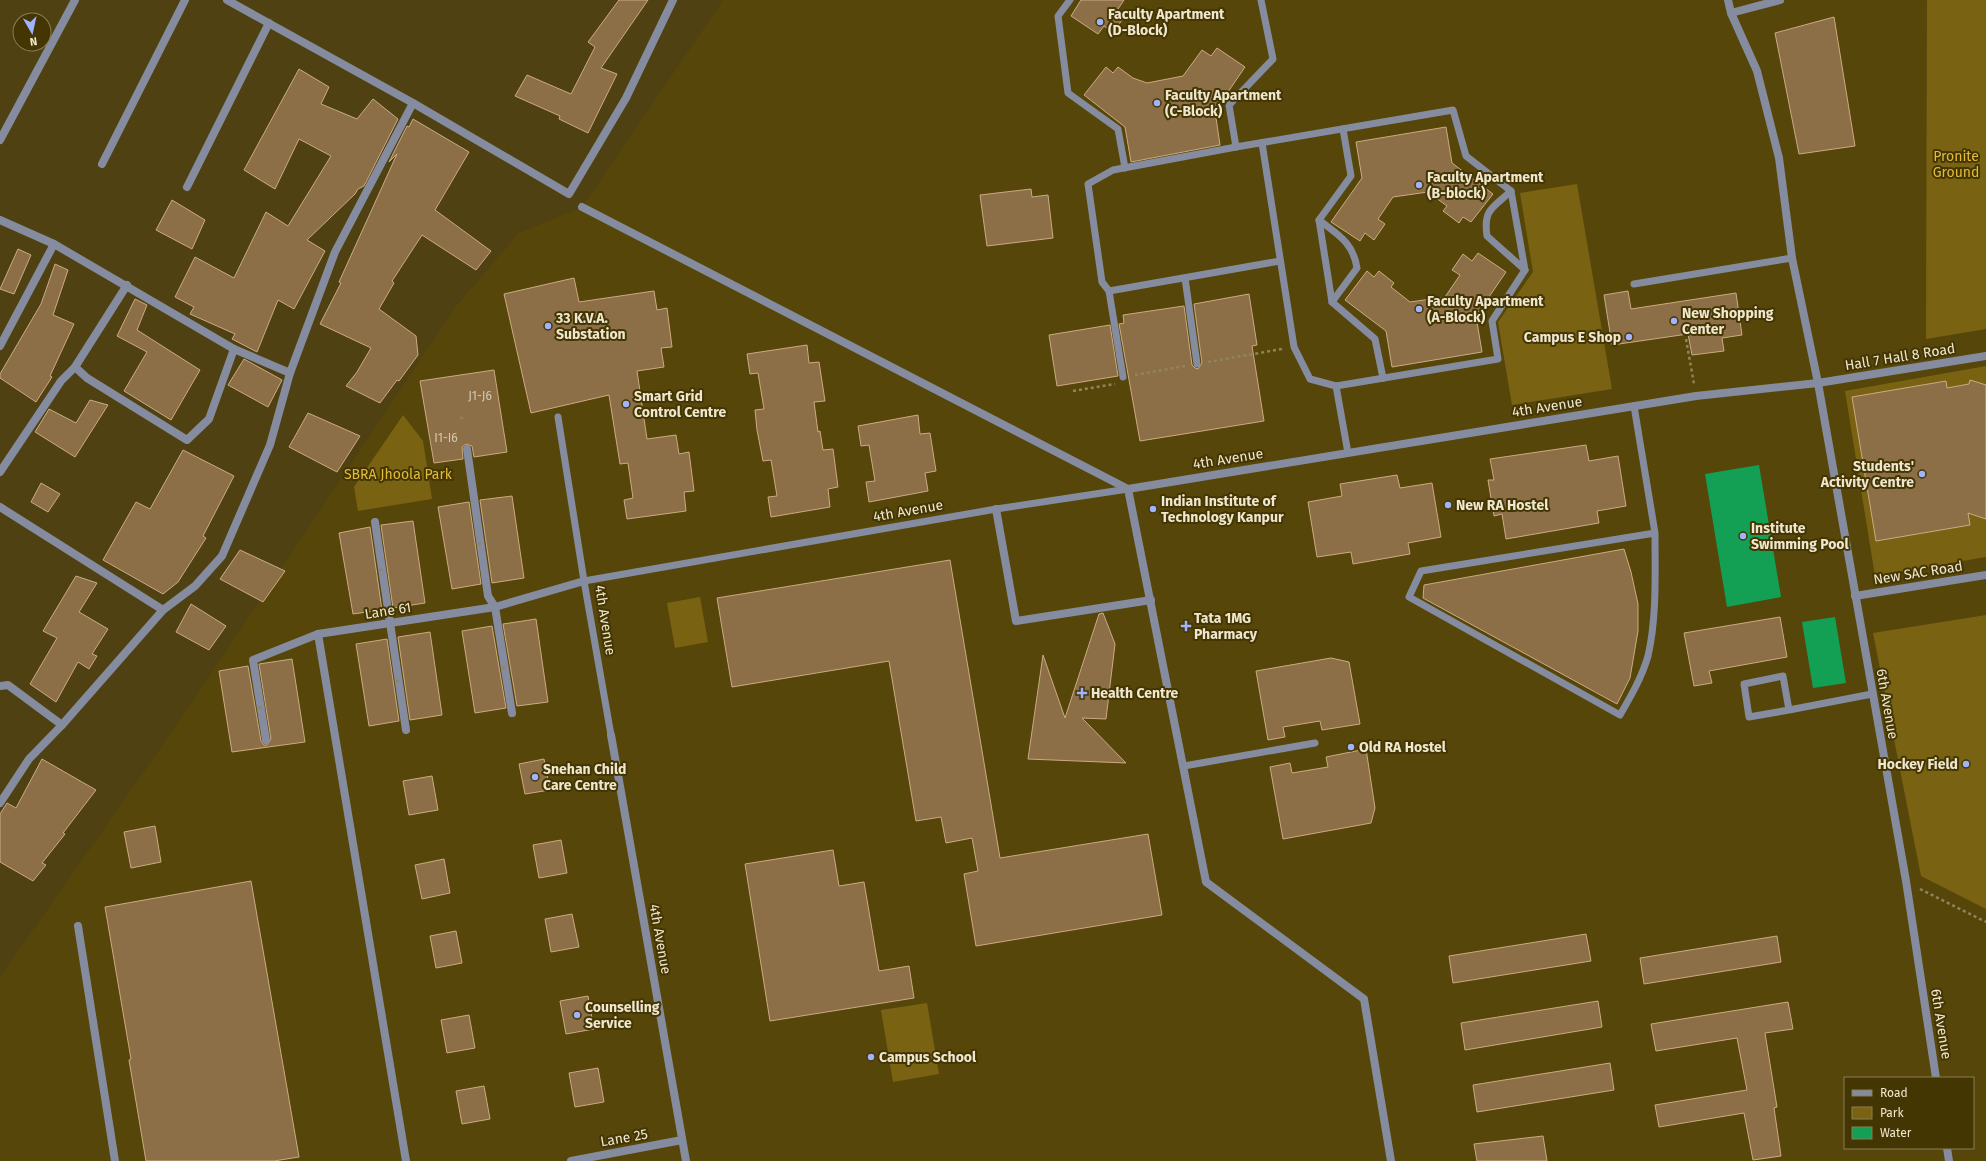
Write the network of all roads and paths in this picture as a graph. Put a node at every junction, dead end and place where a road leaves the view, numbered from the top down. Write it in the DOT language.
graph roads {
  1 [pos="75,0"];
  2 [pos="185,0"];
  3 [pos="227,0"];
  4 [pos="673,0"];
  5 [pos="1070,0"];
  6 [pos="1261,0"];
  7 [pos="1728,0"];
  8 [pos="1780,0"];
  9 [pos="1731,13"];
  10 [pos="269,23"];
  11 [pos="413,103"];
  12 [pos="1343,129"];
  13 [pos="0,140"];
  14 [pos="1262,143"];
  15 [pos="1236,146"];
  16 [pos="102,164"];
  17 [pos="1125,168"];
  18 [pos="187,187"];
  19 [pos="1512,191"];
  20 [pos="582,207"];
  21 [pos="0,220"];
  22 [pos="1319,220"];
  23 [pos="54,244"];
  24 [pos="1792,258"];
  25 [pos="1280,261"];
  26 [pos="1525,270"];
  27 [pos="1185,278"];
  28 [pos="1634,284"];
  29 [pos="127,285"];
  30 [pos="1109,291"];
  31 [pos="1332,302"];
  32 [pos="1686,339"];
  33 [pos="0,346"];
  34 [pos="1294,347"];
  35 [pos="234,348"];
  36 [pos="1986,356"];
  37 [pos="1197,364"];
  38 [pos="75,367"];
  39 [pos="290,373"];
  40 [pos="1123,377"];
  41 [pos="1383,378"];
  42 [pos="1818,383"];
  43 [pos="1336,386"];
  44 [pos="1073,391"];
  45 [pos="1696,396"];
  46 [pos="1634,406"];
  47 [pos="558,417"];
  48 [pos="460,418"];
  49 [pos="465,418"];
  50 [pos="467,449"];
  51 [pos="1348,453"];
  52 [pos="0,472"];
  53 [pos="1128,489"];
  54 [pos="0,507"];
  55 [pos="996,509"];
  56 [pos="374,522"];
  57 [pos="1655,532"];
  58 [pos="478,544"];
  59 [pos="483,544"];
  60 [pos="384,569"];
  61 [pos="379,570"];
  62 [pos="1986,575"];
  63 [pos="584,582"];
  64 [pos="1855,596"];
  65 [pos="1151,600"];
  66 [pos="495,607"];
  67 [pos="163,610"];
  68 [pos="389,624"];
  69 [pos="318,634"];
  70 [pos="507,667"];
  71 [pos="502,668"];
  72 [pos="401,680"];
  73 [pos="396,681"];
  74 [pos="0,686"];
  75 [pos="1872,694"];
  76 [pos="263,707"];
  77 [pos="258,708"];
  78 [pos="1789,710"];
  79 [pos="512,713"];
  80 [pos="62,725"];
  81 [pos="406,730"];
  82 [pos="611,735"];
  83 [pos="266,740"];
  84 [pos="1315,743"];
  85 [pos="1184,766"];
  86 [pos="0,803"];
  87 [pos="1906,881"];
  88 [pos="1986,922"];
  89 [pos="78,926"];
  90 [pos="1936,1077"];
  91 [pos="682,1140"];
  92 [pos="1947,1149"];
  93 [pos="115,1161"];
  94 [pos="406,1161"];
  95 [pos="571,1161"];
  96 [pos="686,1161"];
  97 [pos="1391,1161"];
  98 [pos="1949,1161"];
  1 -- 13 [label="street"];
  2 -- 16 [label="street"];
  3 -- 10 [label="street"];
  4 -- 11 [label="street"];
  5 -- 17 [label="lane"];
  6 -- 15 [label="lane"];
  7 -- 9 [label="street, 6th Avenue"];
  8 -- 9 [label="street"];
  9 -- 24 [label="street, 6th Avenue"];
  10 -- 11 [label="street"];
  10 -- 18 [label="street"];
  11 -- 39 [label="street"];
  12 -- 14 [label="lane"];
  12 -- 19 [label="lane"];
  12 -- 22 [label="lane"];
  14 -- 15 [label="lane"];
  14 -- 25 [label="lane"];
  15 -- 17 [label="lane"];
  17 -- 30 [label="lane"];
  19 -- 26 [label="lane"];
  19 -- 26 [label="lane"];
  20 -- 53 [label="street"];
  21 -- 23 [label="street"];
  22 -- 31 [label="lane"];
  22 -- 31 [label="lane"];
  23 -- 29 [label="street"];
  23 -- 33 [label="street"];
  24 -- 28 [label="lane"];
  24 -- 42 [label="street, 6th Avenue"];
  25 -- 27 [label="lane"];
  25 -- 34 [label="lane"];
  26 -- 41 [label="lane"];
  27 -- 30 [label="lane"];
  27 -- 37 [label="lane"];
  29 -- 35 [label="street"];
  29 -- 38 [label="street"];
  30 -- 40 [label="lane"];
  31 -- 41 [label="lane"];
  32 -- 45 [label="path"];
  34 -- 37 [label="path"];
  34 -- 43 [label="lane"];
  35 -- 38 [label="street"];
  35 -- 39 [label="street"];
  36 -- 42 [label="street, Hall 7 Hall 8 Road"];
  37 -- 40 [label="path"];
  38 -- 52 [label="street"];
  39 -- 67 [label="street"];
  40 -- 44 [label="path"];
  41 -- 43 [label="lane"];
  42 -- 45 [label="street, 4th Avenue"];
  42 -- 64 [label="street, 6th Avenue"];
  43 -- 51 [label="lane"];
  45 -- 46 [label="street, 4th Avenue"];
  46 -- 51 [label="street, 4th Avenue"];
  46 -- 57 [label="lane"];
  47 -- 63 [label="lane"];
  48 -- 49 [label="path"];
  50 -- 66 [label="street"];
  51 -- 53 [label="street, 4th Avenue"];
  53 -- 55 [label="lane, 4th Avenue"];
  53 -- 65 [label="street"];
  54 -- 67 [label="street"];
  55 -- 63 [label="lane, 4th Avenue"];
  55 -- 65 [label="street"];
  56 -- 68 [label="street"];
  57 -- 57 [label="lane"];
  58 -- 59 [label="path, bridge"];
  60 -- 61 [label="path, bridge"];
  62 -- 64 [label="street, New SAC Road"];
  63 -- 66 [label="street, Lane 61"];
  63 -- 82 [label="lane, 4th Avenue"];
  64 -- 75 [label="street, 6th Avenue"];
  65 -- 85 [label="street"];
  66 -- 68 [label="street, Lane 61"];
  66 -- 79 [label="street"];
  67 -- 80 [label="street"];
  68 -- 69 [label="street, Lane 61"];
  68 -- 81 [label="street"];
  69 -- 83 [label="street, Lane 61"];
  69 -- 94 [label="street"];
  70 -- 71 [label="path, bridge"];
  72 -- 73 [label="path, bridge"];
  74 -- 80 [label="street"];
  75 -- 78 [label="lane"];
  75 -- 87 [label="street, 6th Avenue"];
  76 -- 77 [label="path, bridge"];
  78 -- 78 [label="lane"];
  80 -- 86 [label="street"];
  82 -- 91 [label="street, 4th Avenue"];
  84 -- 85 [label="lane"];
  85 -- 97 [label="street"];
  87 -- 88 [label="path"];
  87 -- 90 [label="street, 6th Avenue"];
  89 -- 93 [label="street"];
  91 -- 95 [label="street, Lane 25"];
  91 -- 96 [label="street, 4th Avenue"];
  92 -- 98 [label="street"];
}
